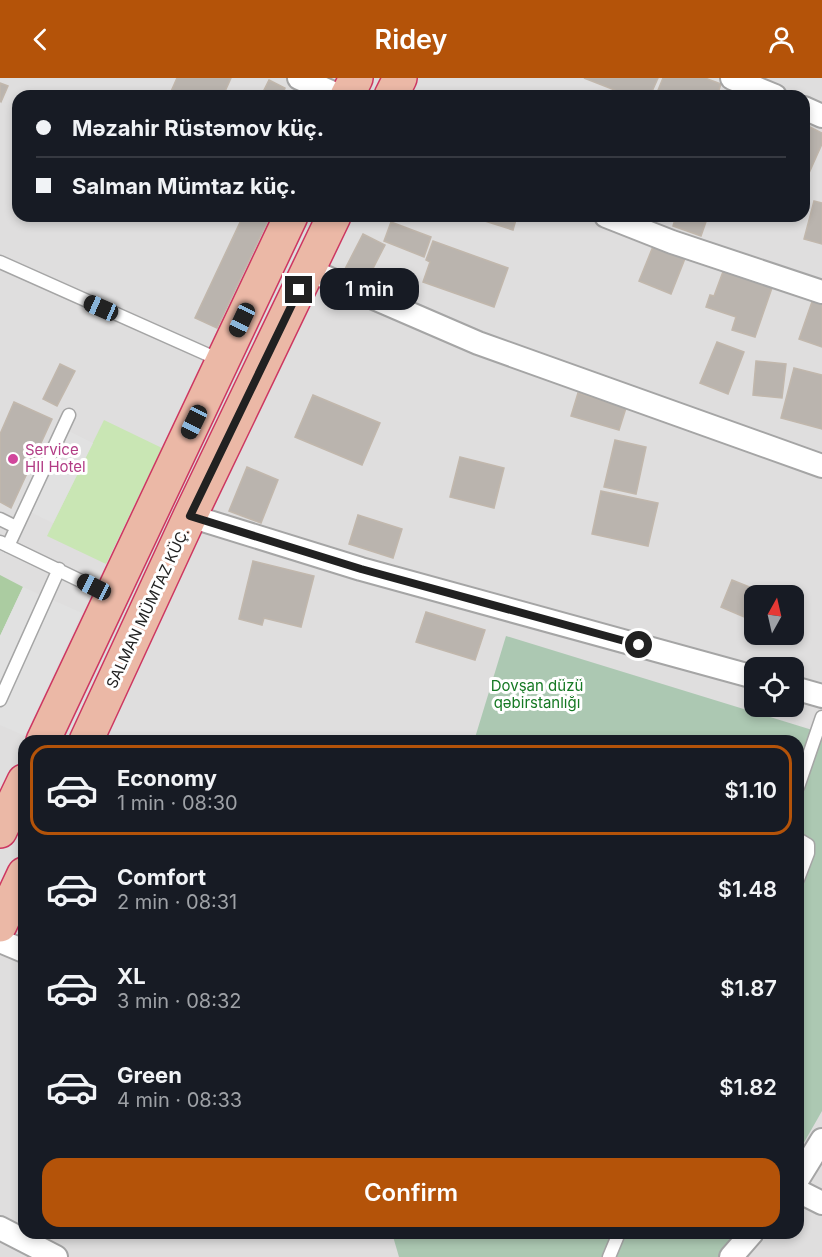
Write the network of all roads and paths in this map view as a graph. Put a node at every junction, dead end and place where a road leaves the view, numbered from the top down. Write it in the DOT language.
graph roads {
  1 [pos="299,78"];
  2 [pos="732,78"];
  3 [pos="326,90"];
  4 [pos="761,90"];
  5 [pos="288,222"];
  6 [pos="331,222"];
  7 [pos="621,222"];
  8 [pos="0,262"];
  9 [pos="309,270"];
  10 [pos="822,292"];
  11 [pos="223,362"];
  12 [pos="69,415"];
  13 [pos="822,466"];
  14 [pos="190,516"];
  15 [pos="0,519"];
  16 [pos="16,528"];
  17 [pos="4,544"];
  18 [pos="59,569"];
  19 [pos="114,589"];
  20 [pos="152,599"];
  21 [pos="744,674"];
  22 [pos="804,691"];
  23 [pos="822,696"];
  24 [pos="0,700"];
  25 [pos="822,717"];
  26 [pos="46,735"];
  27 [pos="89,735"];
  28 [pos="804,770"];
  29 [pos="18,794"];
  30 [pos="0,831"];
  31 [pos="804,843"];
  32 [pos="804,863"];
  33 [pos="18,887"];
  34 [pos="0,926"];
  35 [pos="0,941"];
  36 [pos="18,948"];
  37 [pos="822,1140"];
  38 [pos="804,1169"];
  39 [pos="804,1194"];
  40 [pos="822,1203"];
  41 [pos="0,1228"];
  42 [pos="18,1237"];
  43 [pos="21,1239"];
  44 [pos="616,1239"];
  45 [pos="747,1239"];
  46 [pos="56,1257"];
  47 [pos="609,1257"];
  48 [pos="731,1257"];
  1 -- 3 [label="street"];
  2 -- 4 [label="street"];
  5 -- 11 [label="highway"];
  6 -- 9 [label="highway, SALMAN MÜMTAZ KÜÇ."];
  7 -- 10 [label="street"];
  8 -- 11 [label="lane"];
  9 -- 13 [label="street"];
  9 -- 14 [label="highway, SALMAN MÜMTAZ KÜÇ."];
  11 -- 19 [label="highway"];
  12 -- 16 [label="lane"];
  14 -- 20 [label="highway, SALMAN MÜMTAZ KÜÇ."];
  14 -- 21 [label="street"];
  15 -- 16 [label="lane"];
  16 -- 17 [label="lane"];
  17 -- 18 [label="lane"];
  18 -- 19 [label="lane"];
  18 -- 24 [label="lane"];
  19 -- 20 [label="highway"];
  19 -- 26 [label="highway"];
  20 -- 27 [label="highway, SALMAN MÜMTAZ KÜÇ."];
  22 -- 23 [label="street"];
  25 -- 28 [label="lane"];
  29 -- 30 [label="highway"];
  31 -- 32 [label="lane"];
  33 -- 34 [label="highway"];
  35 -- 36 [label="street"];
  37 -- 38 [label="street"];
  39 -- 40 [label="street"];
  41 -- 42 [label="street"];
  43 -- 46 [label="street"];
  44 -- 47 [label="lane"];
  45 -- 48 [label="street"];
}
